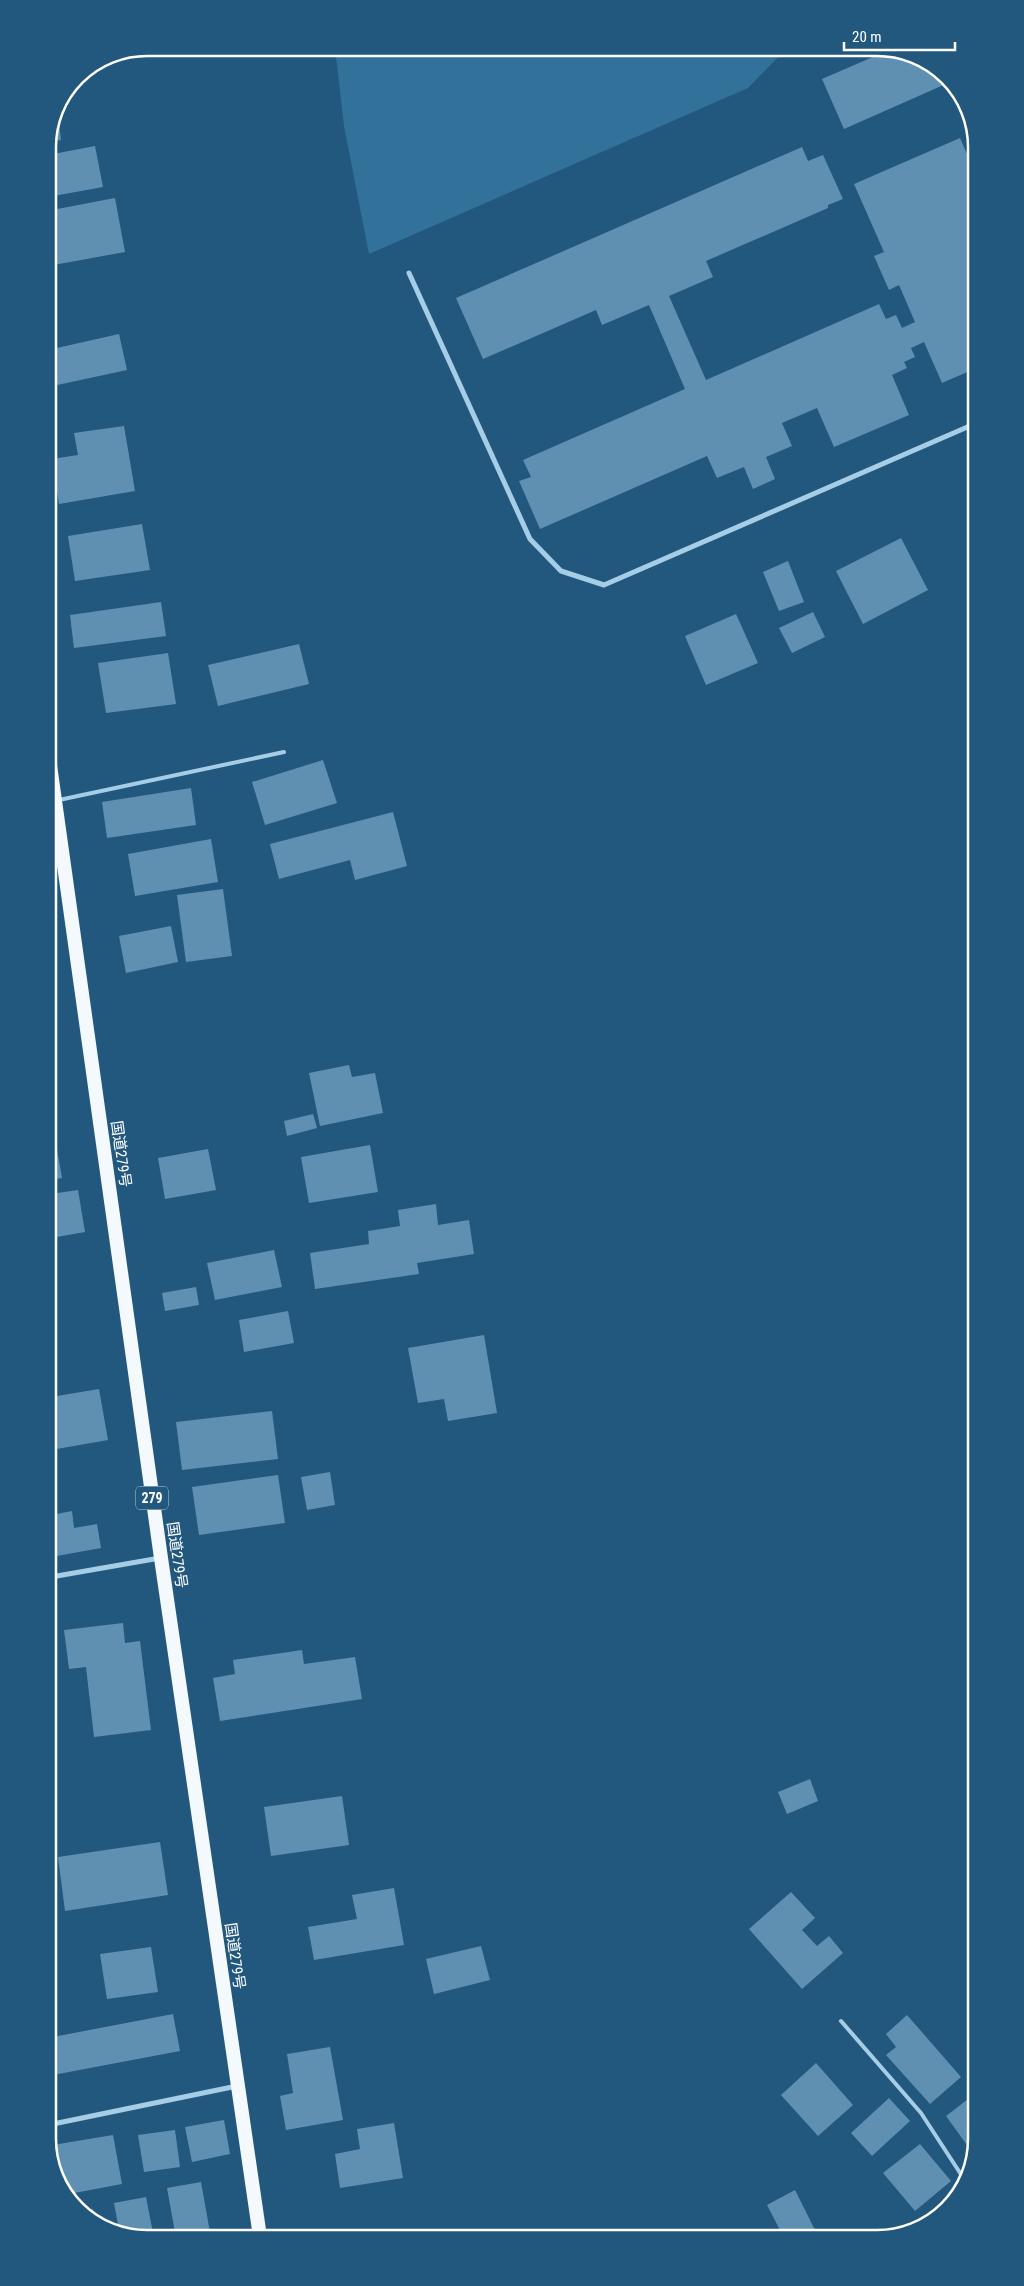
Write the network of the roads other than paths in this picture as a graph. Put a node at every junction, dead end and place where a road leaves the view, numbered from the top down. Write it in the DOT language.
graph roads {
  1 [pos="409,273"];
  2 [pos="968,427"];
  3 [pos="284,752"];
  4 [pos="56,801"];
  5 [pos="56,808"];
  6 [pos="161,1558"];
  7 [pos="56,1576"];
  8 [pos="841,2021"];
  9 [pos="238,2086"];
  10 [pos="56,2123"];
  11 [pos="960,2174"];
  12 [pos="259,2230"];
  1 -- 2 [label="street"];
  3 -- 4 [label="lane"];
  5 -- 6 [label="highway, 国道279号 / 279"];
  6 -- 7 [label="street"];
  6 -- 9 [label="highway, 国道279号 / 279"];
  8 -- 11 [label="lane"];
  9 -- 10 [label="street"];
  9 -- 12 [label="highway, 国道279号 / 279"];
}
